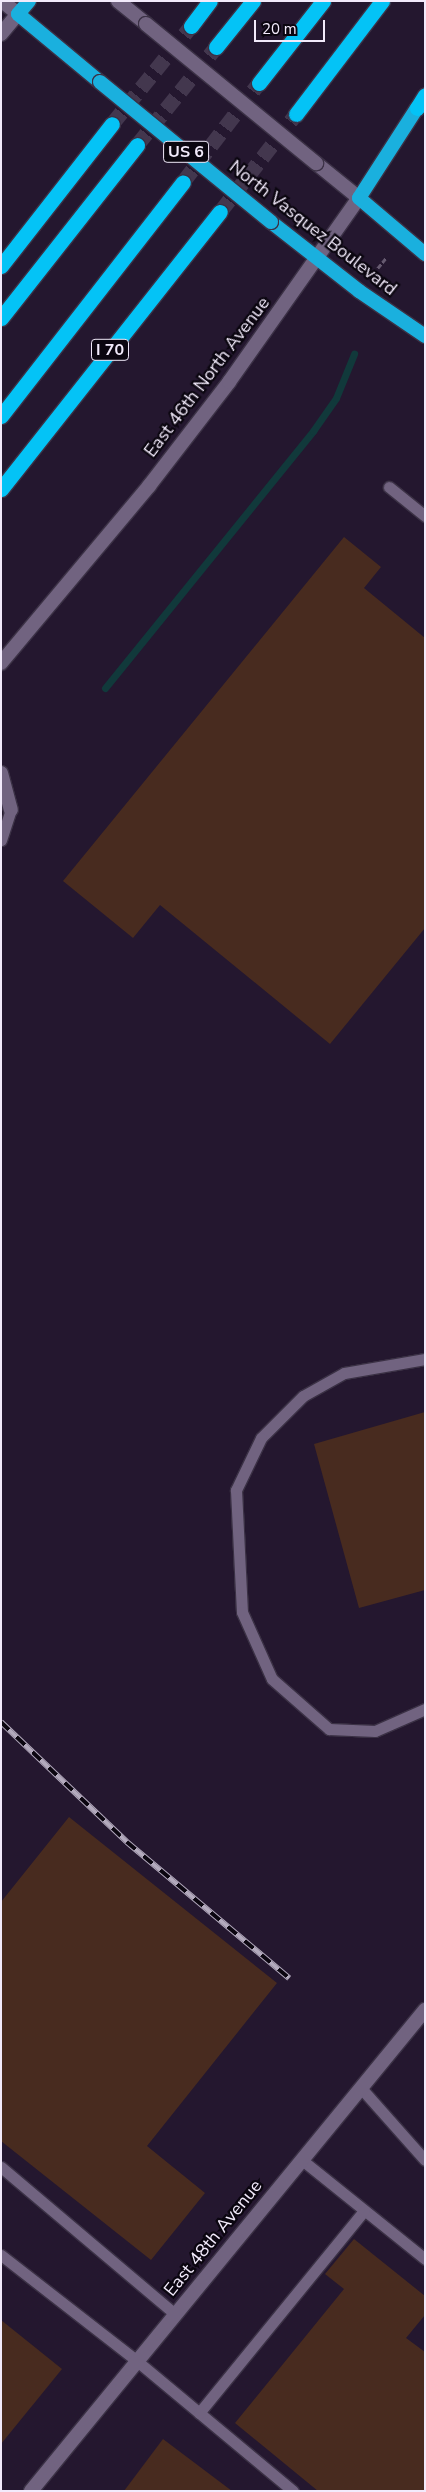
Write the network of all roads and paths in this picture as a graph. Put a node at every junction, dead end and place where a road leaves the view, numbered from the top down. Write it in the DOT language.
graph roads {
  1 [pos="2,1"];
  2 [pos="29,1"];
  3 [pos="118,1"];
  4 [pos="210,1"];
  5 [pos="253,1"];
  6 [pos="323,1"];
  7 [pos="382,1"];
  8 [pos="18,14"];
  9 [pos="191,26"];
  10 [pos="1,34"];
  11 [pos="216,47"];
  12 [pos="259,83"];
  13 [pos="422,101"];
  14 [pos="296,114"];
  15 [pos="112,124"];
  16 [pos="138,144"];
  17 [pos="183,182"];
  18 [pos="358,198"];
  19 [pos="220,212"];
  20 [pos="425,254"];
  21 [pos="387,257"];
  22 [pos="318,258"];
  23 [pos="1,266"];
  24 [pos="373,274"];
  25 [pos="1,318"];
  26 [pos="425,336"];
  27 [pos="1,416"];
  28 [pos="389,487"];
  29 [pos="1,489"];
  30 [pos="425,516"];
  31 [pos="1,663"];
  32 [pos="1,773"];
  33 [pos="11,810"];
  34 [pos="1,840"];
  35 [pos="425,1359"];
  36 [pos="425,1709"];
  37 [pos="425,2010"];
  38 [pos="361,2088"];
  39 [pos="302,2160"];
  40 [pos="425,2160"];
  41 [pos="1,2167"];
  42 [pos="364,2211"];
  43 [pos="1,2256"];
  44 [pos="425,2259"];
  45 [pos="176,2314"];
  46 [pos="137,2361"];
  47 [pos="199,2413"];
  48 [pos="31,2491"];
  49 [pos="293,2491"];
  1 -- 8 [label="main road"];
  2 -- 8 [label="highway"];
  3 -- 18 [label="main road, bridge"];
  4 -- 9 [label="highway"];
  5 -- 11 [label="highway"];
  6 -- 12 [label="highway"];
  7 -- 14 [label="highway"];
  8 -- 10 [label="main road"];
  8 -- 22 [label="highway, North Vasquez Boulevard / US 6, bridge"];
  13 -- 18 [label="highway, East 46th North Avenue"];
  15 -- 23 [label="highway"];
  16 -- 25 [label="highway"];
  17 -- 27 [label="highway"];
  18 -- 20 [label="highway"];
  18 -- 22 [label="main road, East 46th North Avenue"];
  19 -- 29 [label="highway, I 70"];
  21 -- 24 [label="path"];
  22 -- 26 [label="highway, North Vasquez Boulevard / US 6"];
  22 -- 31 [label="main road, East 46th North Avenue"];
  28 -- 30 [label="lane"];
  32 -- 33 [label="main road"];
  33 -- 34 [label="lane"];
  35 -- 36 [label="lane"];
  37 -- 38 [label="main road, East 48th Avenue"];
  38 -- 39 [label="main road, East 48th Avenue"];
  38 -- 40 [label="lane"];
  39 -- 42 [label="lane"];
  39 -- 45 [label="main road, East 48th Avenue"];
  41 -- 45 [label="lane"];
  42 -- 44 [label="lane"];
  42 -- 47 [label="lane"];
  43 -- 46 [label="lane"];
  45 -- 46 [label="main road, East 48th Avenue"];
  46 -- 47 [label="lane"];
  46 -- 48 [label="main road, East 48th Avenue"];
  47 -- 49 [label="lane"];
}
